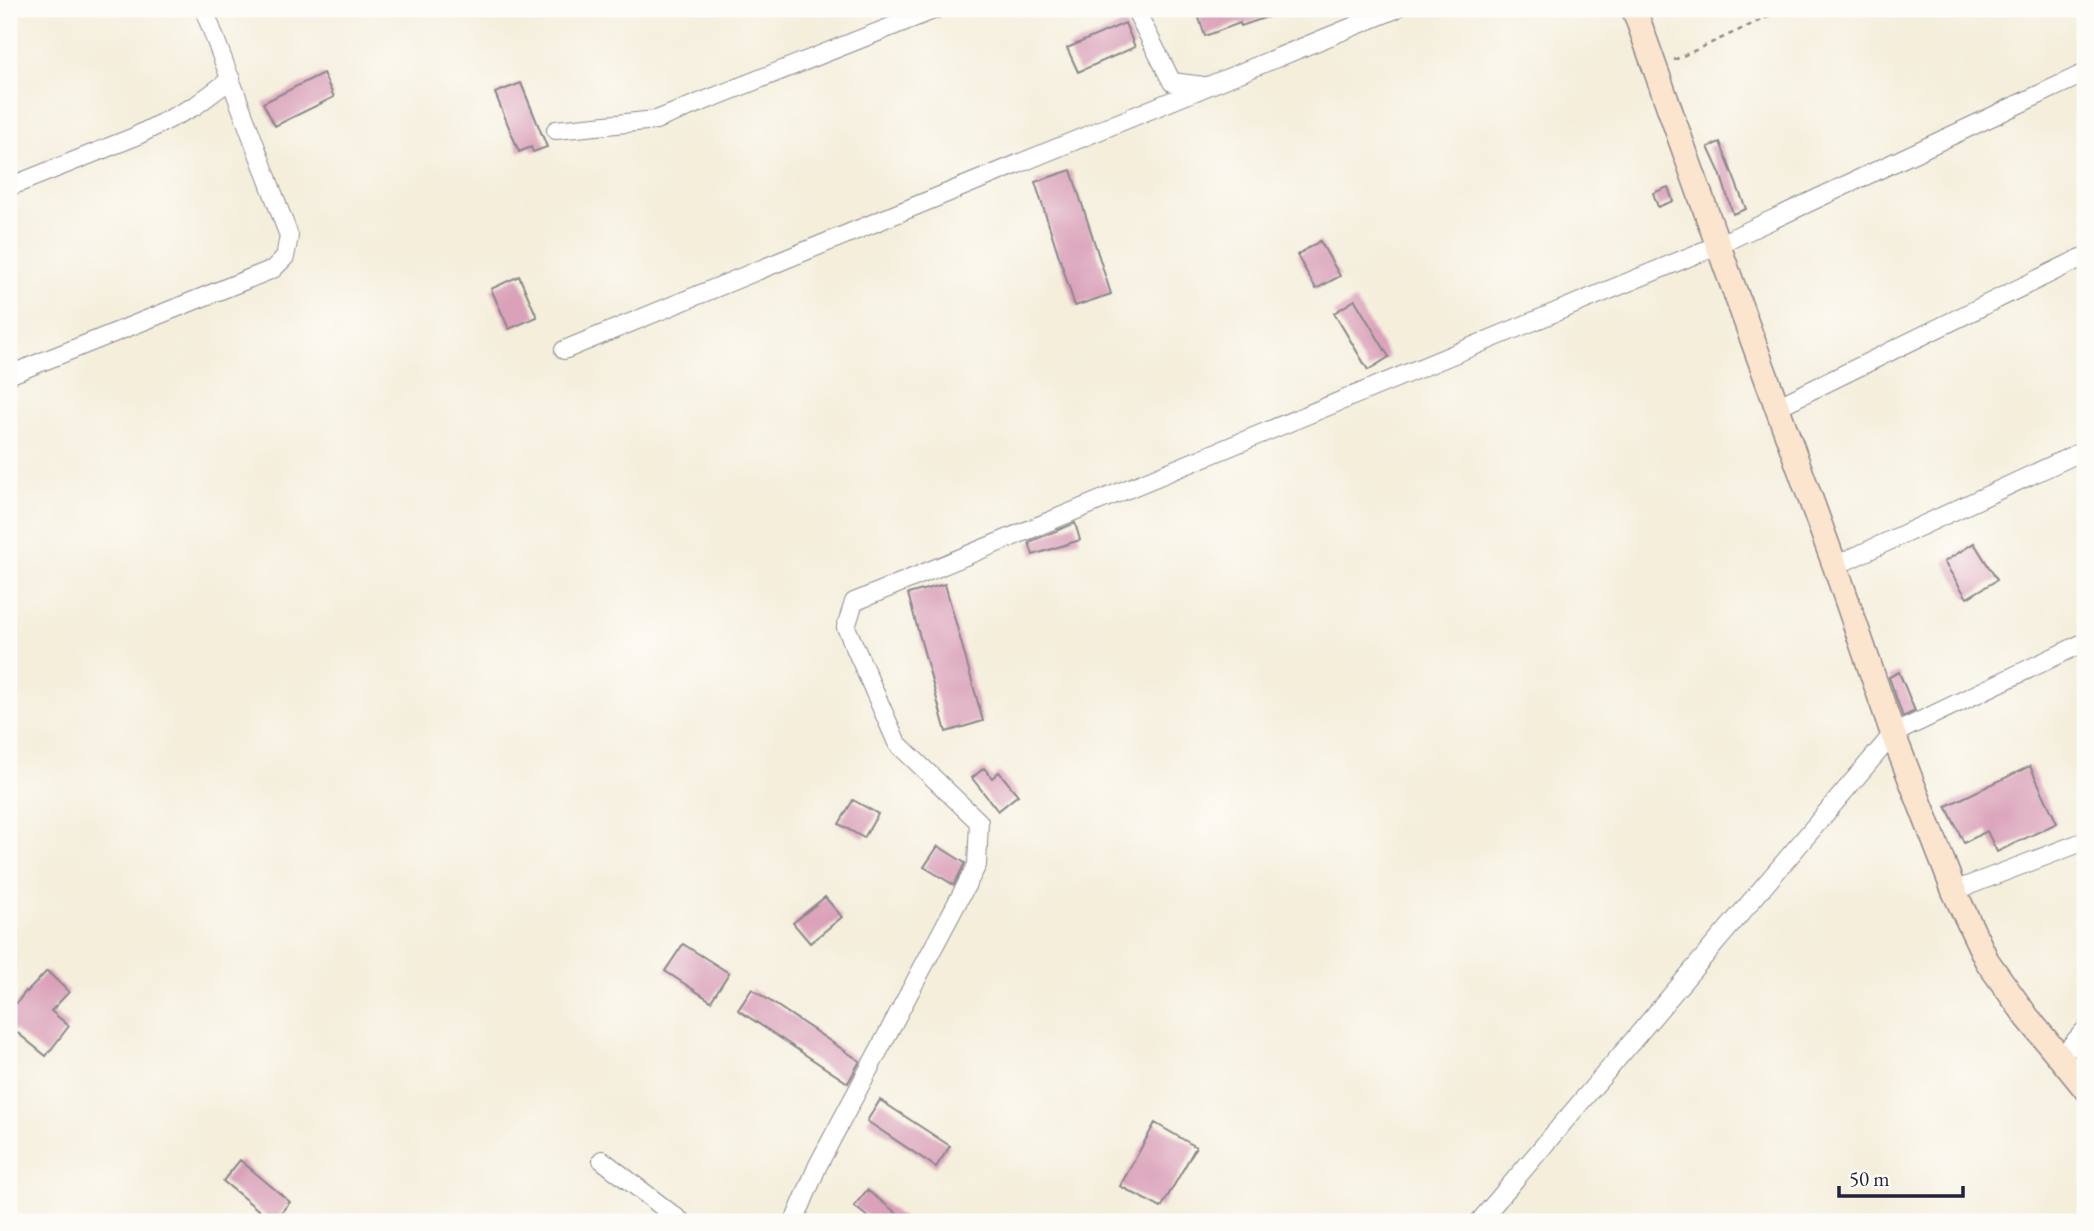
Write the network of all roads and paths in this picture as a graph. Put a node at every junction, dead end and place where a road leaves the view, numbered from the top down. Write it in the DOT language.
graph roads {
  1 [pos="204,9"];
  2 [pos="936,9"];
  3 [pos="1135,9"];
  4 [pos="1396,9"];
  5 [pos="1634,9"];
  6 [pos="1785,9"];
  7 [pos="2080,9"];
  8 [pos="2085,21"];
  9 [pos="1673,60"];
  10 [pos="2085,73"];
  11 [pos="231,79"];
  12 [pos="1208,86"];
  13 [pos="556,130"];
  14 [pos="9,187"];
  15 [pos="1718,244"];
  16 [pos="2085,256"];
  17 [pos="564,350"];
  18 [pos="9,375"];
  19 [pos="1777,407"];
  20 [pos="2085,450"];
  21 [pos="1835,566"];
  22 [pos="2085,642"];
  23 [pos="1894,734"];
  24 [pos="2085,841"];
  25 [pos="1954,891"];
  26 [pos="2085,1030"];
  27 [pos="2060,1058"];
  28 [pos="2085,1088"];
  29 [pos="602,1160"];
  30 [pos="682,1222"];
  31 [pos="794,1222"];
  32 [pos="1479,1222"];
  1 -- 11 [label="street"];
  2 -- 13 [label="street"];
  3 -- 12 [label="street"];
  4 -- 12 [label="street"];
  5 -- 15 [label="street"];
  6 -- 9 [label="path"];
  7 -- 8 [label="path"];
  10 -- 15 [label="street"];
  11 -- 14 [label="street"];
  11 -- 18 [label="street"];
  12 -- 17 [label="street"];
  15 -- 19 [label="street"];
  15 -- 31 [label="street"];
  16 -- 19 [label="street"];
  19 -- 21 [label="street"];
  20 -- 21 [label="street"];
  21 -- 23 [label="street"];
  22 -- 23 [label="street"];
  23 -- 25 [label="street"];
  23 -- 32 [label="street"];
  24 -- 25 [label="street"];
  25 -- 27 [label="street"];
  26 -- 27 [label="street"];
  27 -- 28 [label="street"];
  29 -- 30 [label="street"];
}
